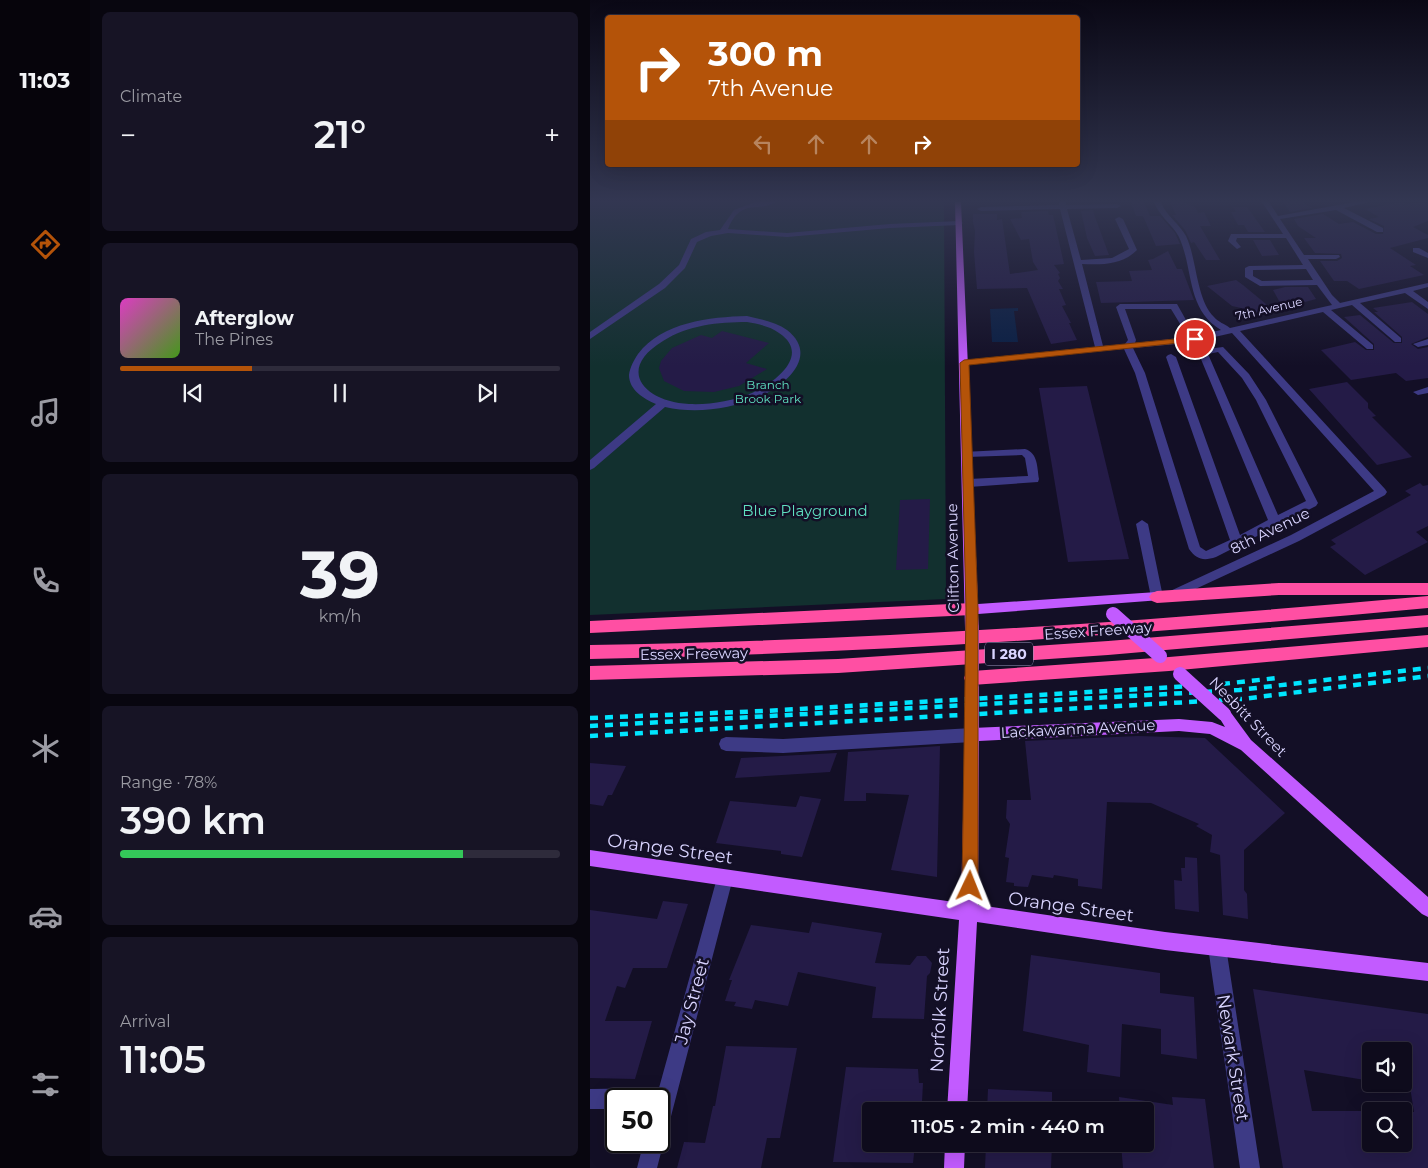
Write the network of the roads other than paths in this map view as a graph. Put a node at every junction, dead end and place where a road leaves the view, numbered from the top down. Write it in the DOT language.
graph roads {
  1 [pos="686,257"];
  2 [pos="960,257"];
  3 [pos="1076,257"];
  4 [pos="1126,257"];
  5 [pos="1189,257"];
  6 [pos="1302,257"];
  7 [pos="1336,257"];
  8 [pos="1077,262"];
  9 [pos="1309,267"];
  10 [pos="1319,282"];
  11 [pos="1428,285"];
  12 [pos="1406,290"];
  13 [pos="1354,302"];
  14 [pos="1338,306"];
  15 [pos="1428,306"];
  16 [pos="1325,309"];
  17 [pos="1232,331"];
  18 [pos="590,336"];
  19 [pos="1193,339"];
  20 [pos="1398,340"];
  21 [pos="1428,342"];
  22 [pos="1418,344"];
  23 [pos="1128,347"];
  24 [pos="1370,347"];
  25 [pos="1100,350"];
  26 [pos="1171,357"];
  27 [pos="964,363"];
  28 [pos="663,403"];
  29 [pos="606,452"];
  30 [pos="968,454"];
  31 [pos="590,458"];
  32 [pos="590,466"];
  33 [pos="968,483"];
  34 [pos="1274,522"];
  35 [pos="1142,524"];
  36 [pos="1236,541"];
  37 [pos="1428,589"];
  38 [pos="1165,596"];
  39 [pos="1082,602"];
  40 [pos="1428,602"];
  41 [pos="972,609"];
  42 [pos="1428,621"];
  43 [pos="590,627"];
  44 [pos="1428,641"];
  45 [pos="590,652"];
  46 [pos="1170,665"];
  47 [pos="590,674"];
  48 [pos="972,678"];
  49 [pos="972,735"];
  50 [pos="726,744"];
  51 [pos="1246,745"];
  52 [pos="590,858"];
  53 [pos="725,878"];
  54 [pos="1428,908"];
  55 [pos="968,912"];
  56 [pos="1217,947"];
  57 [pos="1428,972"];
  58 [pos="669,1088"];
  59 [pos="590,1099"];
  60 [pos="605,1099"];
  61 [pos="957,1102"];
  62 [pos="955,1152"];
  63 [pos="651,1153"];
  64 [pos="647,1168"];
  65 [pos="954,1168"];
  66 [pos="1250,1168"];
  1 -- 18 [label="street"];
  2 -- 27 [label="main road, Clifton Avenue"];
  3 -- 8 [label="street"];
  4 -- 8 [label="street"];
  5 -- 17 [label="street"];
  6 -- 7 [label="street"];
  6 -- 9 [label="street"];
  8 -- 25 [label="street"];
  9 -- 10 [label="street"];
  9 -- 10 [label="street"];
  10 -- 14 [label="street"];
  11 -- 12 [label="street, 7th Avenue"];
  12 -- 13 [label="street, 7th Avenue"];
  12 -- 15 [label="street"];
  13 -- 14 [label="street, 7th Avenue"];
  13 -- 20 [label="street"];
  14 -- 16 [label="street, 7th Avenue"];
  16 -- 17 [label="street, 7th Avenue"];
  16 -- 24 [label="street"];
  17 -- 19 [label="street, 7th Avenue"];
  17 -- 38 [label="street, 8th Avenue"];
  19 -- 23 [label="street, 7th Avenue"];
  19 -- 23 [label="street"];
  21 -- 22 [label="street"];
  23 -- 25 [label="street, 7th Avenue"];
  23 -- 36 [label="street"];
  25 -- 27 [label="street, 7th Avenue"];
  26 -- 36 [label="street"];
  27 -- 30 [label="main road, Clifton Avenue"];
  28 -- 28 [label="street"];
  28 -- 29 [label="street"];
  29 -- 31 [label="street"];
  29 -- 32 [label="street"];
  30 -- 33 [label="main road, Clifton Avenue"];
  30 -- 33 [label="street"];
  33 -- 41 [label="main road, Clifton Avenue"];
  34 -- 34 [label="street"];
  34 -- 36 [label="street"];
  35 -- 38 [label="street"];
  37 -- 38 [label="highway"];
  38 -- 39 [label="main road, 8th Avenue"];
  39 -- 41 [label="main road, 8th Avenue"];
  39 -- 46 [label="main road, Nesbitt Street, bridge"];
  40 -- 45 [label="highway, Essex Freeway / I 280"];
  41 -- 43 [label="highway"];
  41 -- 48 [label="main road, Clifton Avenue, bridge"];
  42 -- 47 [label="highway, Essex Freeway / I 280"];
  44 -- 46 [label="highway"];
  46 -- 48 [label="highway"];
  46 -- 51 [label="main road, Nesbitt Street, bridge"];
  48 -- 49 [label="main road, Clifton Avenue, bridge"];
  49 -- 50 [label="street, Lackawanna Avenue"];
  49 -- 51 [label="main road, Lackawanna Avenue"];
  49 -- 55 [label="main road, Clifton Avenue"];
  51 -- 54 [label="main road, Nesbitt Street"];
  52 -- 53 [label="main road, Orange Street"];
  53 -- 55 [label="main road, Orange Street"];
  53 -- 58 [label="street, Jay Street"];
  55 -- 56 [label="main road, Orange Street"];
  55 -- 61 [label="main road, Norfolk Street"];
  56 -- 57 [label="main road, Orange Street"];
  56 -- 66 [label="street, Newark Street"];
  59 -- 60 [label="street"];
  62 -- 65 [label="main road"];
  63 -- 64 [label="street"];
}
